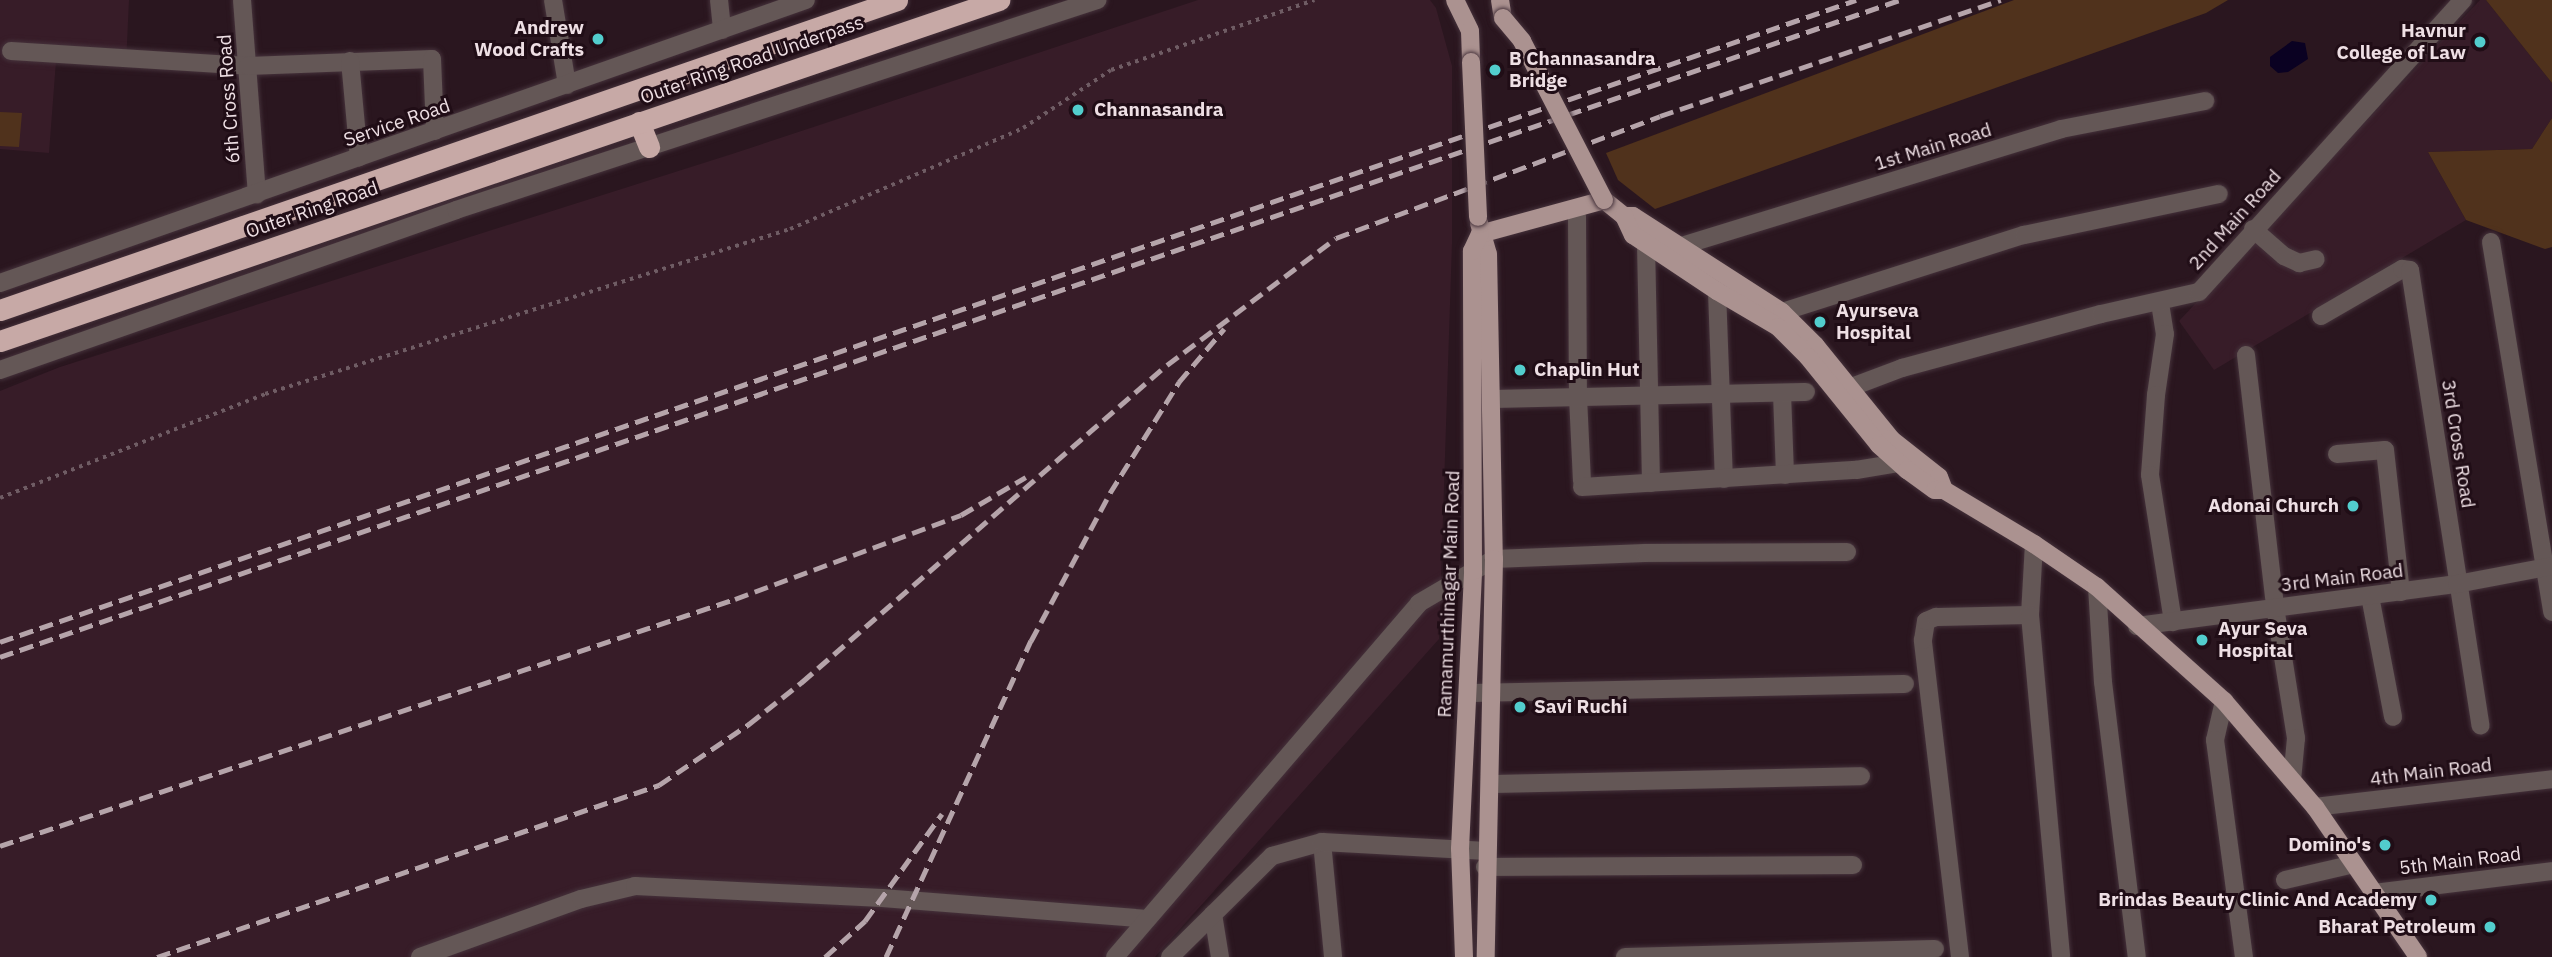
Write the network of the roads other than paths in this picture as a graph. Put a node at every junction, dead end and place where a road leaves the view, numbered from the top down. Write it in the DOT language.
graph roads {
  1 [pos="242,0"];
  2 [pos="553,0"];
  3 [pos="719,0"];
  4 [pos="806,0"];
  5 [pos="897,0"];
  6 [pos="999,0"];
  7 [pos="1097,0"];
  8 [pos="1455,0"];
  9 [pos="2463,0"];
  10 [pos="1502,9"];
  11 [pos="722,30"];
  12 [pos="11,51"];
  13 [pos="350,61"];
  14 [pos="248,66"];
  15 [pos="567,85"];
  16 [pos="626,93"];
  17 [pos="2205,101"];
  18 [pos="639,122"];
  19 [pos="435,131"];
  20 [pos="649,147"];
  21 [pos="359,158"];
  22 [pos="257,194"];
  23 [pos="2219,194"];
  24 [pos="1613,208"];
  25 [pos="1577,216"];
  26 [pos="1479,225"];
  27 [pos="2253,229"];
  28 [pos="1498,231"];
  29 [pos="2491,242"];
  30 [pos="1646,244"];
  31 [pos="1678,247"];
  32 [pos="2316,259"];
  33 [pos="0,283"];
  34 [pos="1717,291"];
  35 [pos="2160,303"];
  36 [pos="0,310"];
  37 [pos="1782,312"];
  38 [pos="2321,316"];
  39 [pos="0,341"];
  40 [pos="2246,355"];
  41 [pos="0,370"];
  42 [pos="1849,388"];
  43 [pos="1805,392"];
  44 [pos="1782,393"];
  45 [pos="1720,394"];
  46 [pos="1650,396"];
  47 [pos="1578,397"];
  48 [pos="1491,399"];
  49 [pos="2337,454"];
  50 [pos="1899,463"];
  51 [pos="1785,475"];
  52 [pos="1724,478"];
  53 [pos="1651,483"];
  54 [pos="1944,490"];
  55 [pos="2034,544"];
  56 [pos="1847,552"];
  57 [pos="1494,559"];
  58 [pos="2548,566"];
  59 [pos="1474,571"];
  60 [pos="2457,584"];
  61 [pos="2097,587"];
  62 [pos="2401,592"];
  63 [pos="2370,596"];
  64 [pos="2275,607"];
  65 [pos="2552,612"];
  66 [pos="2030,615"];
  67 [pos="2173,622"];
  68 [pos="2137,626"];
  69 [pos="1905,684"];
  70 [pos="1468,693"];
  71 [pos="1492,693"];
  72 [pos="2224,701"];
  73 [pos="2393,717"];
  74 [pos="2481,726"];
  75 [pos="1861,776"];
  76 [pos="2552,779"];
  77 [pos="2292,780"];
  78 [pos="1490,785"];
  79 [pos="2315,807"];
  80 [pos="1322,842"];
  81 [pos="1460,849"];
  82 [pos="1486,859"];
  83 [pos="2354,864"];
  84 [pos="1853,865"];
  85 [pos="2552,871"];
  86 [pos="2285,880"];
  87 [pos="2374,893"];
  88 [pos="1213,914"];
  89 [pos="1147,919"];
  90 [pos="1935,949"];
  91 [pos="420,957"];
  92 [pos="1115,957"];
  93 [pos="1170,957"];
  94 [pos="1220,957"];
  95 [pos="1333,957"];
  96 [pos="1464,957"];
  97 [pos="1486,957"];
  98 [pos="1625,957"];
  99 [pos="1960,957"];
  100 [pos="2061,957"];
  101 [pos="2137,957"];
  102 [pos="2244,957"];
  103 [pos="2418,957"];
  1 -- 14 [label="street, 6th Cross Road"];
  2 -- 15 [label="street"];
  3 -- 11 [label="street"];
  4 -- 11 [label="street, Service Road"];
  5 -- 16 [label="highway, Outer Ring Road Underpass"];
  6 -- 18 [label="highway, Outer Ring Road Underpass"];
  7 -- 20 [label="street"];
  8 -- 26 [label="main road, Ramamurthinagar Main Road, bridge"];
  9 -- 27 [label="street, 2nd Main Road"];
  10 -- 24 [label="main road, bridge"];
  11 -- 15 [label="street, Service Road"];
  12 -- 14 [label="street"];
  13 -- 14 [label="street"];
  13 -- 19 [label="street"];
  13 -- 21 [label="street"];
  14 -- 22 [label="street, 6th Cross Road"];
  15 -- 19 [label="street, Service Road"];
  16 -- 36 [label="highway, Outer Ring Road"];
  17 -- 31 [label="street, 1st Main Road"];
  18 -- 20 [label="highway"];
  18 -- 39 [label="highway, Outer Ring Road"];
  19 -- 21 [label="street, Service Road"];
  20 -- 41 [label="street"];
  21 -- 22 [label="street, Service Road"];
  22 -- 33 [label="street, Service Road"];
  23 -- 37 [label="street"];
  24 -- 25 [label="main road"];
  24 -- 28 [label="main road"];
  24 -- 30 [label="main road"];
  24 -- 31 [label="main road"];
  25 -- 28 [label="main road"];
  25 -- 47 [label="street"];
  26 -- 28 [label="main road"];
  26 -- 48 [label="main road, Ramamurthinagar Main Road"];
  26 -- 59 [label="main road, Ramamurthinagar Main Road"];
  27 -- 32 [label="street"];
  27 -- 35 [label="street, 2nd Main Road"];
  29 -- 58 [label="street"];
  30 -- 34 [label="main road"];
  30 -- 46 [label="street"];
  31 -- 37 [label="main road"];
  34 -- 45 [label="street"];
  34 -- 50 [label="main road"];
  35 -- 42 [label="street, 2nd Main Road"];
  35 -- 67 [label="street"];
  37 -- 42 [label="main road"];
  38 -- 60 [label="street, 3rd Cross Road"];
  40 -- 64 [label="street"];
  42 -- 54 [label="main road"];
  43 -- 44 [label="street"];
  44 -- 45 [label="street"];
  44 -- 51 [label="street"];
  45 -- 46 [label="street"];
  45 -- 52 [label="street"];
  46 -- 47 [label="street"];
  46 -- 53 [label="street"];
  47 -- 48 [label="street"];
  47 -- 53 [label="street"];
  48 -- 57 [label="main road, Ramamurthinagar Main Road"];
  49 -- 62 [label="street"];
  50 -- 51 [label="street"];
  50 -- 54 [label="main road"];
  51 -- 52 [label="street"];
  52 -- 53 [label="street"];
  54 -- 55 [label="main road"];
  55 -- 61 [label="main road"];
  55 -- 66 [label="street"];
  56 -- 57 [label="street"];
  57 -- 59 [label="street"];
  57 -- 71 [label="main road, Ramamurthinagar Main Road"];
  58 -- 60 [label="street, 3rd Main Road"];
  58 -- 65 [label="street"];
  59 -- 70 [label="main road, Ramamurthinagar Main Road"];
  59 -- 89 [label="street"];
  60 -- 62 [label="street, 3rd Main Road"];
  60 -- 74 [label="street, 3rd Cross Road"];
  61 -- 68 [label="main road"];
  61 -- 101 [label="street"];
  62 -- 63 [label="street, 3rd Main Road"];
  63 -- 64 [label="street, 3rd Main Road"];
  63 -- 73 [label="street"];
  64 -- 67 [label="street, 3rd Main Road"];
  64 -- 77 [label="street"];
  66 -- 99 [label="street"];
  66 -- 100 [label="street"];
  67 -- 68 [label="street, 3rd Main Road"];
  68 -- 72 [label="main road"];
  69 -- 71 [label="street"];
  70 -- 71 [label="street"];
  70 -- 81 [label="main road, Ramamurthinagar Main Road"];
  71 -- 78 [label="main road, Ramamurthinagar Main Road"];
  72 -- 77 [label="main road"];
  72 -- 102 [label="street"];
  75 -- 78 [label="street"];
  76 -- 79 [label="street, 4th Main Road"];
  77 -- 79 [label="main road"];
  78 -- 82 [label="main road, Ramamurthinagar Main Road"];
  79 -- 83 [label="main road"];
  80 -- 81 [label="street"];
  80 -- 88 [label="street"];
  80 -- 95 [label="street"];
  81 -- 82 [label="street"];
  81 -- 96 [label="main road, Ramamurthinagar Main Road"];
  82 -- 84 [label="street"];
  82 -- 97 [label="main road, Ramamurthinagar Main Road"];
  83 -- 86 [label="street"];
  83 -- 87 [label="main road"];
  85 -- 87 [label="street, 5th Main Road"];
  87 -- 103 [label="main road"];
  88 -- 93 [label="street"];
  88 -- 94 [label="street"];
  89 -- 91 [label="street"];
  89 -- 92 [label="street"];
  90 -- 98 [label="street"];
}
